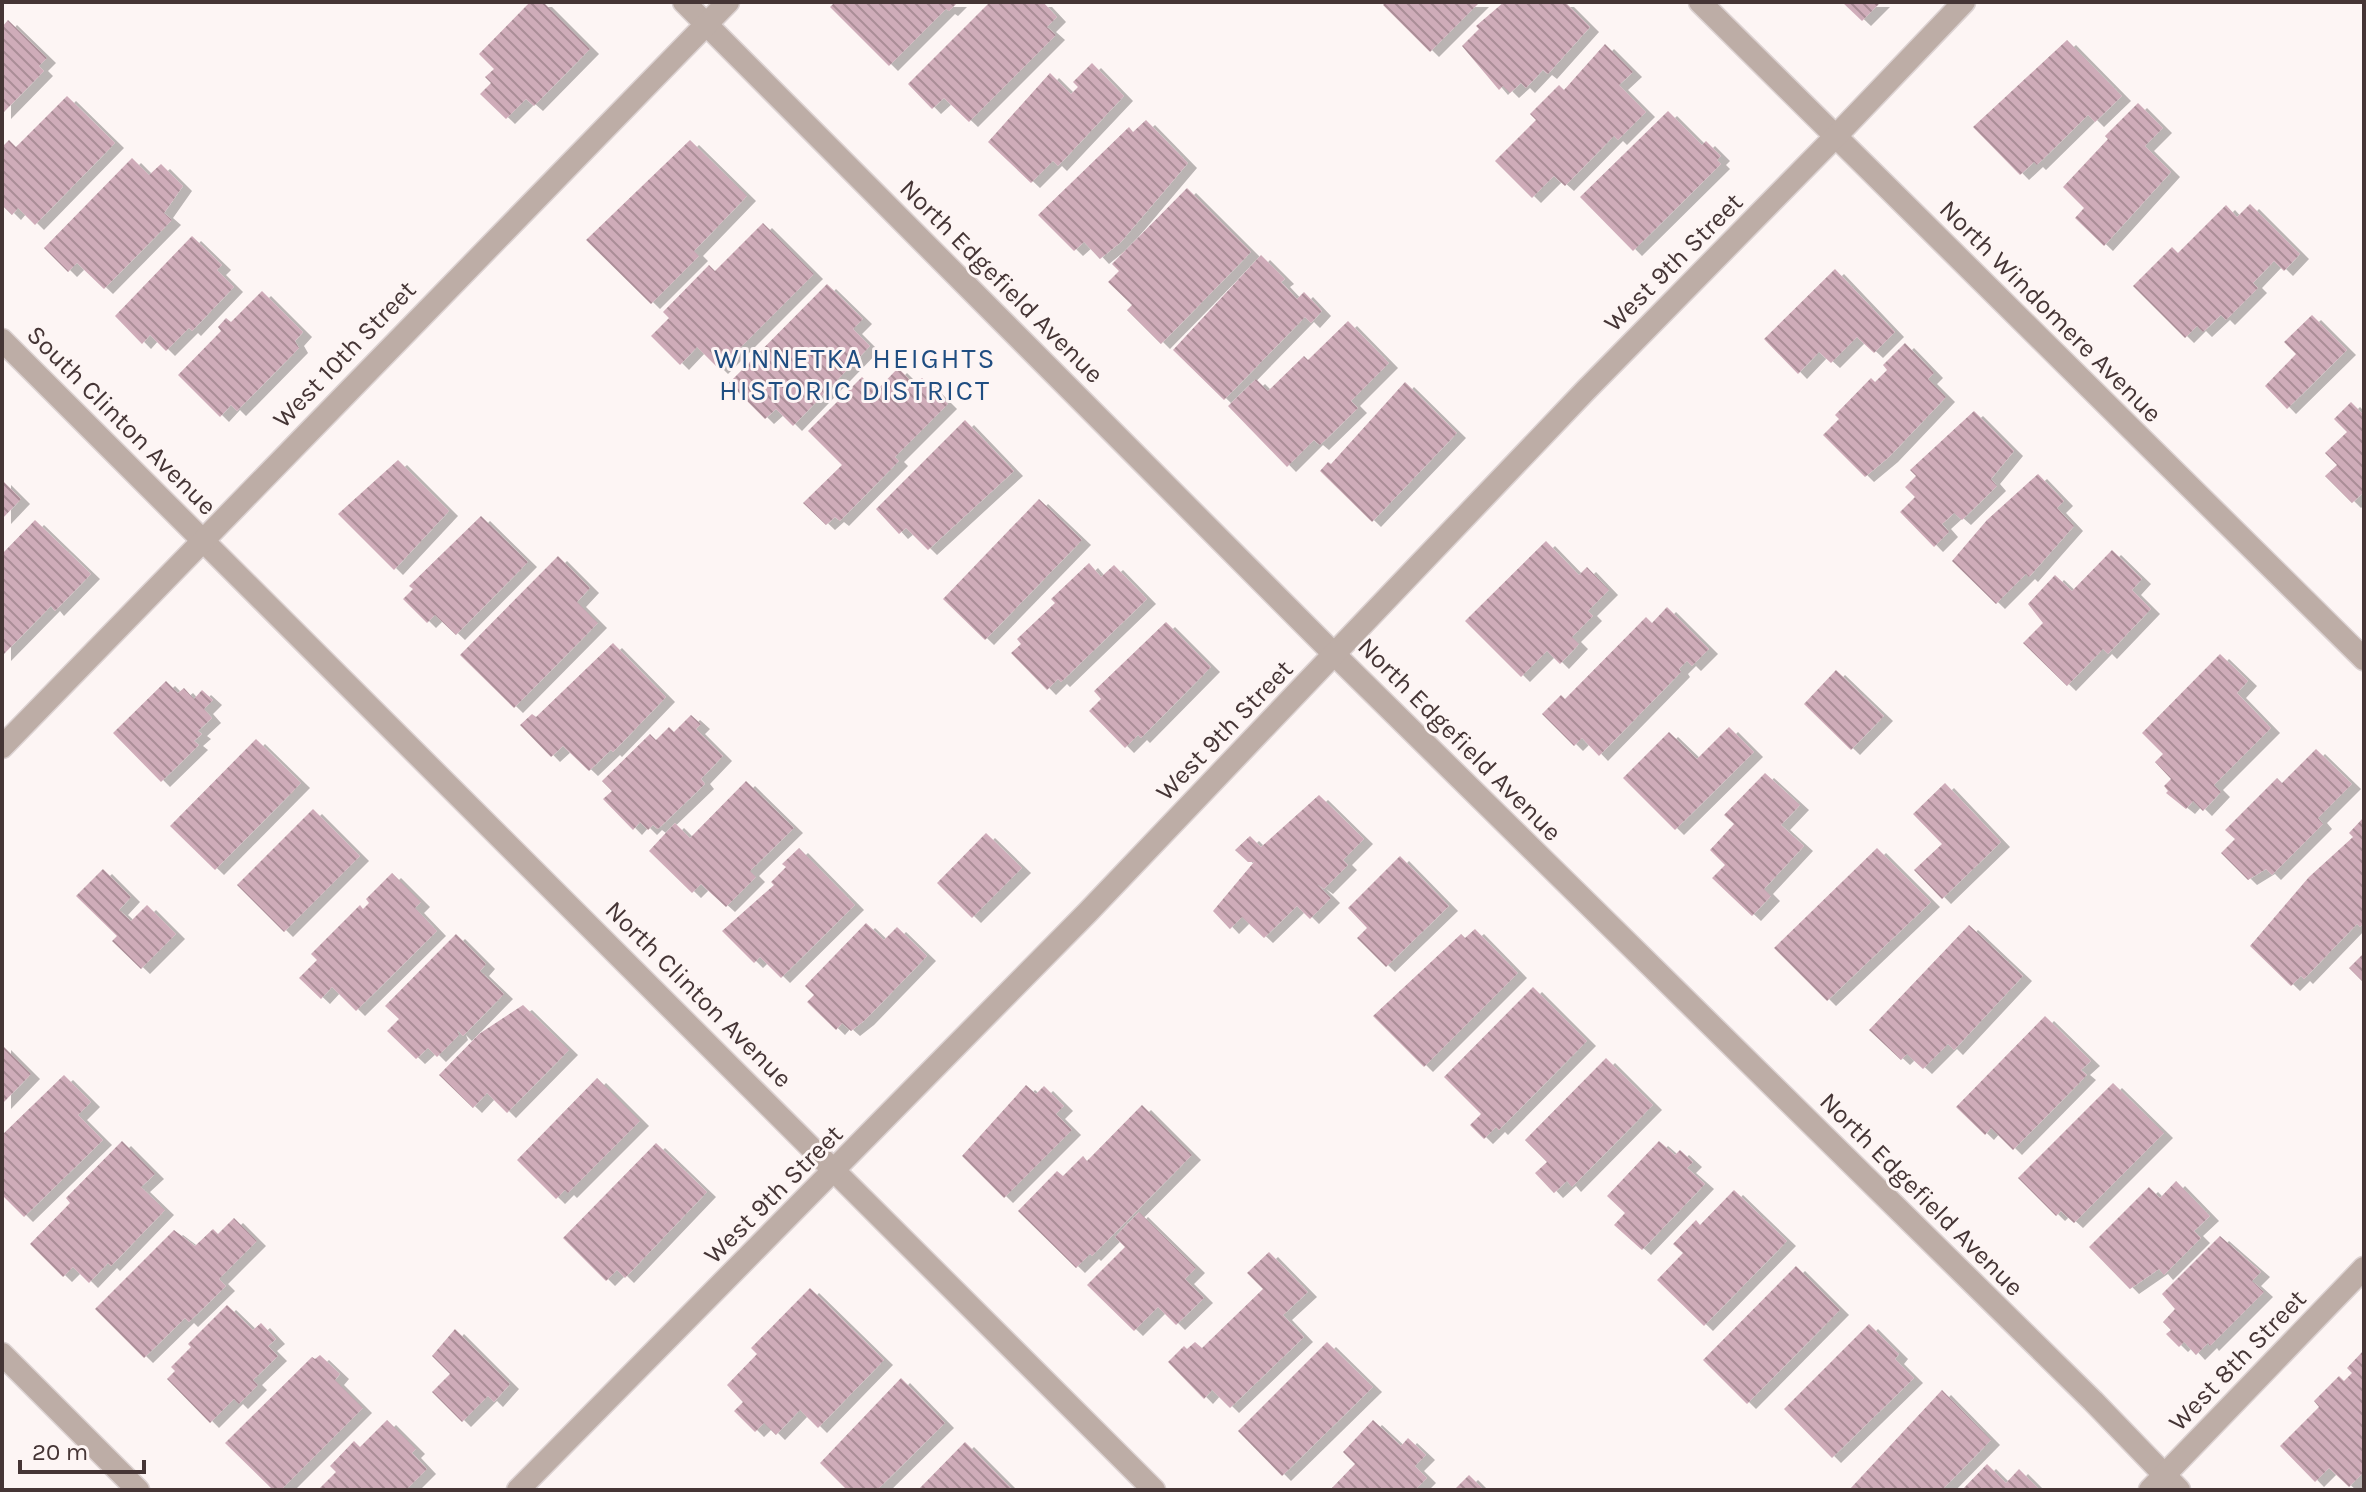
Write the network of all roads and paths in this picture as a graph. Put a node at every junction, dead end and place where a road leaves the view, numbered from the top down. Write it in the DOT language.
graph roads {
  1 [pos="684,2"];
  2 [pos="728,2"];
  3 [pos="1700,2"];
  4 [pos="1964,2"];
  5 [pos="707,24"];
  6 [pos="1835,137"];
  7 [pos="2,340"];
  8 [pos="203,539"];
  9 [pos="1335,655"];
  10 [pos="2364,659"];
  11 [pos="2,747"];
  12 [pos="836,1171"];
  13 [pos="2364,1268"];
  14 [pos="2,1354"];
  15 [pos="2164,1485"];
  16 [pos="138,1490"];
  17 [pos="518,1490"];
  18 [pos="1154,1490"];
  1 -- 5 [label="street, North Edgefield Avenue"];
  2 -- 5 [label="street, West 10th Street"];
  3 -- 6 [label="street, North Windomere Avenue"];
  4 -- 6 [label="street, West 9th Street"];
  5 -- 8 [label="street, West 10th Street"];
  5 -- 9 [label="street, North Edgefield Avenue"];
  6 -- 9 [label="street, West 9th Street"];
  6 -- 10 [label="street, North Windomere Avenue"];
  7 -- 8 [label="street, South Clinton Avenue"];
  8 -- 11 [label="street, West 10th Street"];
  8 -- 12 [label="street, North Clinton Avenue"];
  9 -- 12 [label="street, West 9th Street"];
  9 -- 15 [label="street, North Edgefield Avenue"];
  12 -- 17 [label="street, West 9th Street"];
  12 -- 18 [label="street, North Clinton Avenue"];
  13 -- 15 [label="street, West 8th Street"];
  14 -- 16 [label="street"];
}
